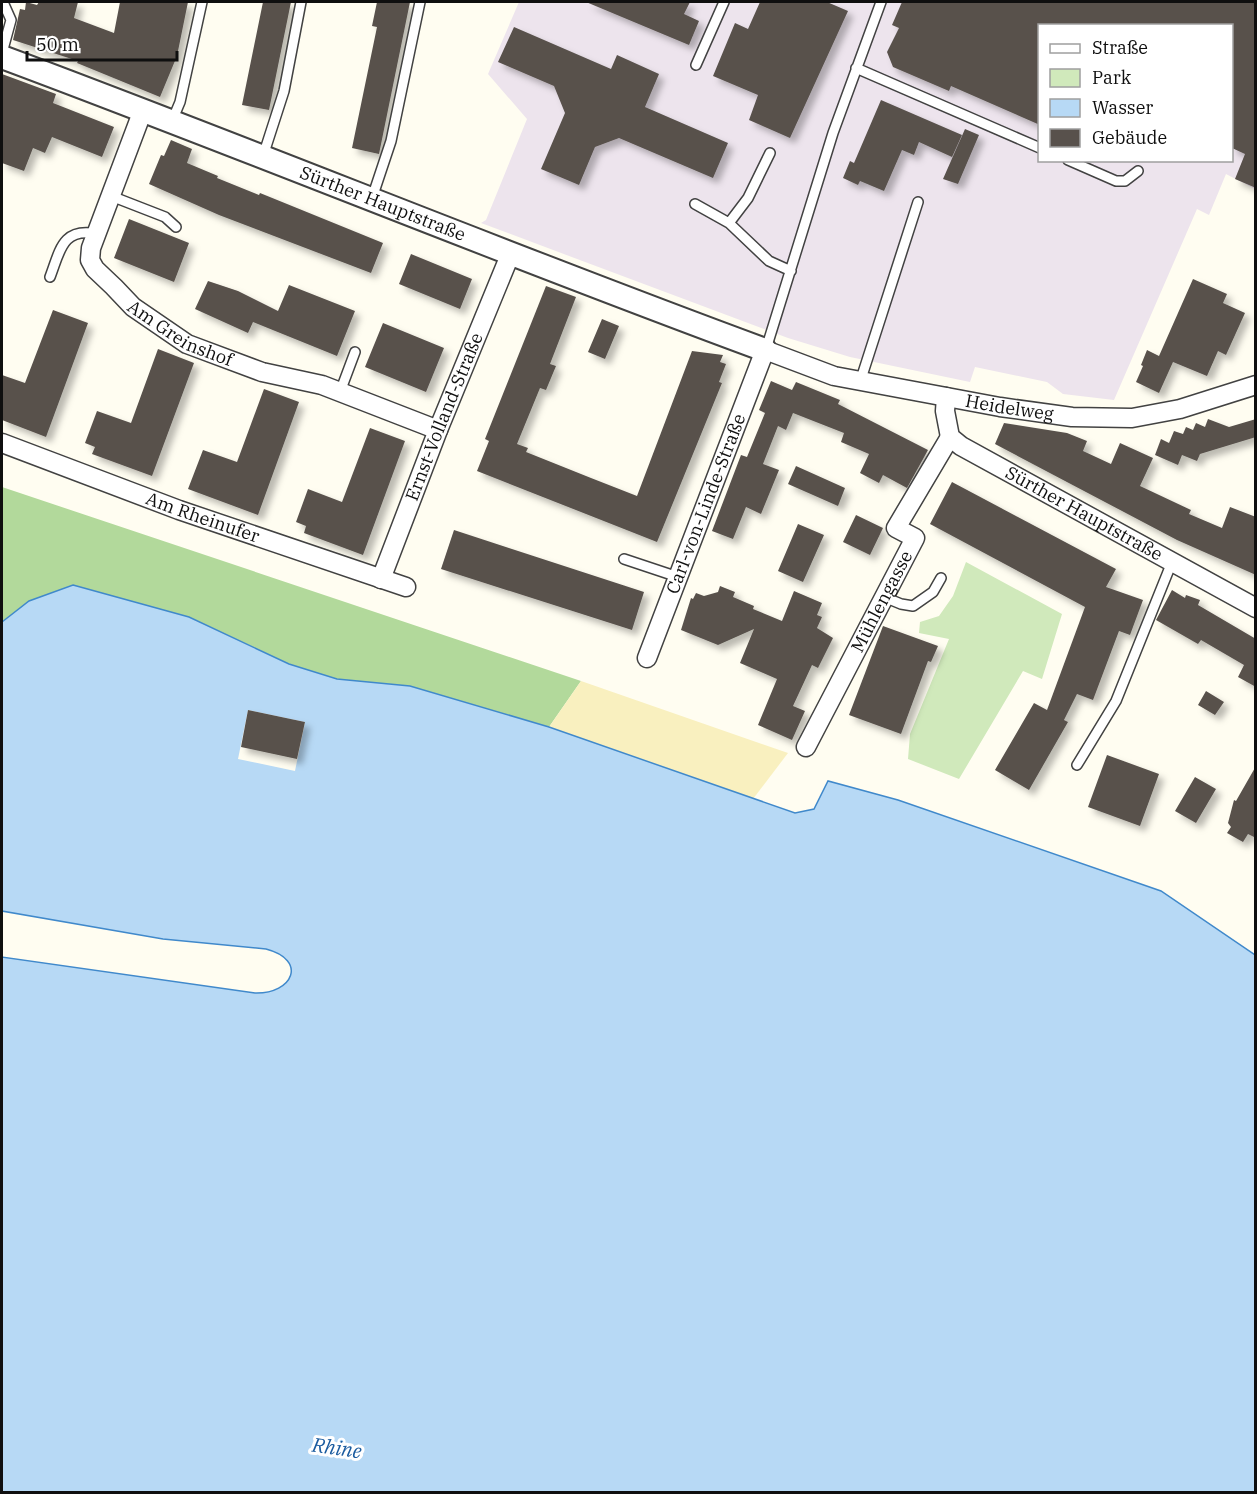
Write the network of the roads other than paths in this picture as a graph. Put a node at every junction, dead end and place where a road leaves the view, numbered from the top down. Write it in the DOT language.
graph roads {
  1 [pos="3,2"];
  2 [pos="202,2"];
  3 [pos="301,2"];
  4 [pos="420,2"];
  5 [pos="724,2"];
  6 [pos="881,2"];
  7 [pos="2,55"];
  8 [pos="696,65"];
  9 [pos="856,68"];
  10 [pos="143,110"];
  11 [pos="172,121"];
  12 [pos="1038,147"];
  13 [pos="770,153"];
  14 [pos="263,156"];
  15 [pos="1073,162"];
  16 [pos="1138,171"];
  17 [pos="111,196"];
  18 [pos="372,198"];
  19 [pos="918,202"];
  20 [pos="695,204"];
  21 [pos="729,223"];
  22 [pos="176,227"];
  23 [pos="97,234"];
  24 [pos="510,255"];
  25 [pos="790,271"];
  26 [pos="50,277"];
  27 [pos="765,350"];
  28 [pos="355,352"];
  29 [pos="860,382"];
  30 [pos="1256,385"];
  31 [pos="340,392"];
  32 [pos="946,397"];
  33 [pos="438,430"];
  34 [pos="950,437"];
  35 [pos="2,443"];
  36 [pos="624,559"];
  37 [pos="1172,562"];
  38 [pos="678,577"];
  39 [pos="381,579"];
  40 [pos="941,579"];
  41 [pos="406,587"];
  42 [pos="884,597"];
  43 [pos="1256,608"];
  44 [pos="647,658"];
  45 [pos="806,747"];
  46 [pos="1077,765"];
  1 -- 7 [label="lane"];
  2 -- 11 [label="lane"];
  3 -- 14 [label="lane"];
  4 -- 18 [label="lane"];
  5 -- 8 [label="lane"];
  6 -- 9 [label="lane"];
  7 -- 10 [label="street, Sürther Hauptstraße"];
  9 -- 12 [label="lane"];
  9 -- 25 [label="lane"];
  10 -- 11 [label="street, Sürther Hauptstraße"];
  10 -- 17 [label="street, Am Greinshof"];
  11 -- 14 [label="street, Sürther Hauptstraße"];
  13 -- 21 [label="lane"];
  14 -- 18 [label="street, Sürther Hauptstraße"];
  15 -- 16 [label="lane"];
  17 -- 22 [label="lane"];
  17 -- 23 [label="street, Am Greinshof"];
  18 -- 24 [label="street, Sürther Hauptstraße"];
  19 -- 29 [label="lane"];
  20 -- 21 [label="lane"];
  21 -- 25 [label="lane"];
  23 -- 26 [label="lane"];
  23 -- 31 [label="street, Am Greinshof"];
  24 -- 27 [label="street, Sürther Hauptstraße"];
  24 -- 33 [label="street, Ernst-Volland-Straße"];
  25 -- 27 [label="lane"];
  27 -- 29 [label="street, Heidelweg"];
  27 -- 38 [label="street, Carl-von-Linde-Straße"];
  28 -- 31 [label="lane"];
  29 -- 32 [label="street, Heidelweg"];
  30 -- 32 [label="street, Heidelweg"];
  31 -- 33 [label="street, Am Greinshof"];
  32 -- 34 [label="street"];
  33 -- 39 [label="street, Ernst-Volland-Straße"];
  34 -- 37 [label="street, Sürther Hauptstraße"];
  34 -- 42 [label="street, Mühlengasse"];
  35 -- 39 [label="street, Am Rheinufer"];
  36 -- 38 [label="lane"];
  37 -- 43 [label="street, Sürther Hauptstraße"];
  37 -- 46 [label="lane"];
  38 -- 44 [label="street, Carl-von-Linde-Straße"];
  39 -- 41 [label="street, Am Rheinufer"];
  40 -- 42 [label="lane"];
  42 -- 45 [label="street, Mühlengasse"];
}
